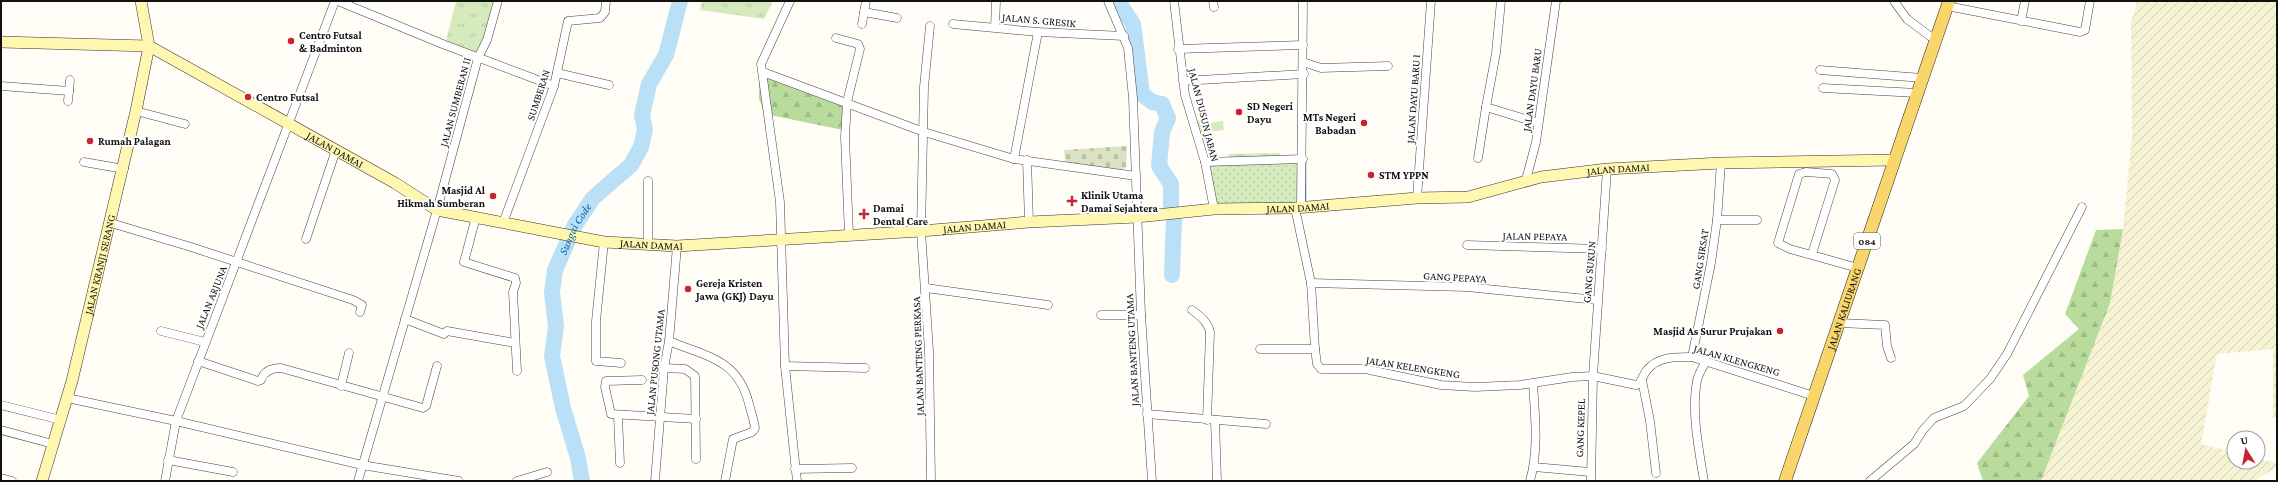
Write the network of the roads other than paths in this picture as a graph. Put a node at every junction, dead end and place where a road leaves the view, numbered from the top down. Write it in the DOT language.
graph roads {
  1 [pos="141,1"];
  2 [pos="336,1"];
  3 [pos="498,1"];
  4 [pos="606,1"];
  5 [pos="790,1"];
  6 [pos="866,1"];
  7 [pos="996,1"];
  8 [pos="1108,1"];
  9 [pos="1174,1"];
  10 [pos="1303,1"];
  11 [pos="1430,1"];
  12 [pos="1501,1"];
  13 [pos="1556,1"];
  14 [pos="1894,1"];
  15 [pos="2024,1"];
  16 [pos="2090,1"];
  17 [pos="1948,4"];
  18 [pos="864,12"];
  19 [pos="897,18"];
  20 [pos="2021,21"];
  21 [pos="862,24"];
  22 [pos="953,24"];
  23 [pos="930,26"];
  24 [pos="995,27"];
  25 [pos="1038,32"];
  26 [pos="1124,36"];
  27 [pos="836,38"];
  28 [pos="1935,40"];
  29 [pos="1,42"];
  30 [pos="1304,45"];
  31 [pos="149,46"];
  32 [pos="1180,49"];
  33 [pos="478,58"];
  34 [pos="1303,62"];
  35 [pos="1388,66"];
  36 [pos="1820,70"];
  37 [pos="763,72"];
  38 [pos="557,73"];
  39 [pos="1304,74"];
  40 [pos="1922,78"];
  41 [pos="70,80"];
  42 [pos="1182,81"];
  43 [pos="609,84"];
  44 [pos="1,86"];
  45 [pos="554,86"];
  46 [pos="1823,88"];
  47 [pos="69,91"];
  48 [pos="1917,93"];
  49 [pos="68,101"];
  50 [pos="847,102"];
  51 [pos="1486,107"];
  52 [pos="136,111"];
  53 [pos="287,123"];
  54 [pos="1538,123"];
  55 [pos="185,124"];
  56 [pos="924,132"];
  57 [pos="336,150"];
  58 [pos="1478,158"];
  59 [pos="1014,159"];
  60 [pos="1303,159"];
  61 [pos="1027,160"];
  62 [pos="1894,160"];
  63 [pos="84,162"];
  64 [pos="1205,162"];
  65 [pos="1721,164"];
  66 [pos="124,169"];
  67 [pos="1607,169"];
  68 [pos="1136,176"];
  69 [pos="1526,180"];
  70 [pos="648,181"];
  71 [pos="1417,198"];
  72 [pos="2082,207"];
  73 [pos="1298,208"];
  74 [pos="437,210"];
  75 [pos="1214,210"];
  76 [pos="476,217"];
  77 [pos="1137,217"];
  78 [pos="1718,220"];
  79 [pos="1756,220"];
  80 [pos="1029,222"];
  81 [pos="111,223"];
  82 [pos="504,223"];
  83 [pos="921,231"];
  84 [pos="849,235"];
  85 [pos="306,239"];
  86 [pos="781,239"];
  87 [pos="604,242"];
  88 [pos="648,245"];
  89 [pos="1467,245"];
  90 [pos="678,246"];
  91 [pos="1602,249"];
  92 [pos="1812,254"];
  93 [pos="236,263"];
  94 [pos="1858,268"];
  95 [pos="1311,283"];
  96 [pos="926,288"];
  97 [pos="1597,300"];
  98 [pos="1048,305"];
  99 [pos="1192,310"];
  100 [pos="360,312"];
  101 [pos="1101,314"];
  102 [pos="1141,315"];
  103 [pos="405,319"];
  104 [pos="1839,322"];
  105 [pos="161,330"];
  106 [pos="669,341"];
  107 [pos="205,342"];
  108 [pos="515,343"];
  109 [pos="1260,349"];
  110 [pos="1315,349"];
  111 [pos="349,353"];
  112 [pos="1692,357"];
  113 [pos="1891,358"];
  114 [pos="198,361"];
  115 [pos="1706,361"];
  116 [pos="620,363"];
  117 [pos="437,366"];
  118 [pos="785,366"];
  119 [pos="664,368"];
  120 [pos="865,368"];
  121 [pos="517,371"];
  122 [pos="1593,376"];
  123 [pos="642,380"];
  124 [pos="1642,380"];
  125 [pos="1533,383"];
  126 [pos="340,386"];
  127 [pos="1814,396"];
  128 [pos="67,398"];
  129 [pos="384,398"];
  130 [pos="1,405"];
  131 [pos="1147,414"];
  132 [pos="618,416"];
  133 [pos="660,418"];
  134 [pos="696,419"];
  135 [pos="60,420"];
  136 [pos="1211,420"];
  137 [pos="176,421"];
  138 [pos="1266,424"];
  139 [pos="1,430"];
  140 [pos="53,444"];
  141 [pos="696,459"];
  142 [pos="168,460"];
  143 [pos="620,463"];
  144 [pos="362,465"];
  145 [pos="1534,467"];
  146 [pos="852,468"];
  147 [pos="795,469"];
  148 [pos="233,472"];
  149 [pos="547,472"];
  150 [pos="1590,472"];
  151 [pos="1656,473"];
  152 [pos="1,478"];
  153 [pos="12,481"];
  154 [pos="42,481"];
  155 [pos="165,481"];
  156 [pos="358,481"];
  157 [pos="459,481"];
  158 [pos="517,481"];
  159 [pos="655,481"];
  160 [pos="725,481"];
  161 [pos="797,481"];
  162 [pos="931,481"];
  163 [pos="1152,481"];
  164 [pos="1217,481"];
  165 [pos="1530,481"];
  166 [pos="1591,481"];
  167 [pos="1704,481"];
  168 [pos="1785,481"];
  169 [pos="1870,481"];
  1 -- 31 [label="main road"];
  2 -- 33 [label="street"];
  2 -- 53 [label="street, JALAN ARJUNA"];
  3 -- 33 [label="street, JALAN SUMBERAN II"];
  4 -- 38 [label="street, SUMBERAN"];
  5 -- 37 [label="street"];
  6 -- 18 [label="street"];
  7 -- 24 [label="street"];
  8 -- 26 [label="street, JALAN BANTENG UTAMA"];
  9 -- 32 [label="street, JALAN DUSUN JABAN"];
  10 -- 30 [label="street, JALAN KELENGKENG"];
  11 -- 71 [label="street, JALAN DAYU BARU I"];
  12 -- 51 [label="street"];
  13 -- 54 [label="street, JALAN DAYU BARU"];
  14 -- 28 [label="street"];
  15 -- 20 [label="street"];
  16 -- 20 [label="street"];
  17 -- 20 [label="street"];
  17 -- 28 [label="main road, JALAN KALIURANG / 084"];
  18 -- 19 [label="street"];
  18 -- 21 [label="street"];
  22 -- 24 [label="street, JALAN S. GRESIK"];
  23 -- 56 [label="street, JALAN BANTENG PERKASA"];
  24 -- 25 [label="street, JALAN S. GRESIK"];
  25 -- 26 [label="street, JALAN S. GRESIK"];
  25 -- 59 [label="street"];
  26 -- 68 [label="street, JALAN BANTENG UTAMA"];
  27 -- 50 [label="street"];
  28 -- 40 [label="main road, JALAN KALIURANG / 084"];
  29 -- 31 [label="main road, JALAN DAMAI"];
  30 -- 32 [label="street"];
  30 -- 34 [label="street, JALAN KELENGKENG"];
  31 -- 52 [label="main road, JALAN KRANJI SERANG"];
  31 -- 53 [label="main road, JALAN DAMAI"];
  32 -- 42 [label="street, JALAN DUSUN JABAN"];
  33 -- 45 [label="street"];
  33 -- 74 [label="street, JALAN SUMBERAN II"];
  34 -- 35 [label="street"];
  34 -- 39 [label="street, JALAN KELENGKENG"];
  36 -- 40 [label="street"];
  37 -- 50 [label="street"];
  37 -- 86 [label="street"];
  38 -- 43 [label="street"];
  38 -- 45 [label="street, SUMBERAN"];
  39 -- 42 [label="street"];
  39 -- 60 [label="street, JALAN KELENGKENG"];
  40 -- 48 [label="main road, JALAN KALIURANG / 084"];
  41 -- 47 [label="street"];
  42 -- 64 [label="street, JALAN DUSUN JABAN"];
  44 -- 47 [label="street"];
  45 -- 82 [label="street, SUMBERAN"];
  46 -- 48 [label="street"];
  47 -- 49 [label="street"];
  48 -- 62 [label="main road, JALAN KALIURANG / 084"];
  50 -- 56 [label="street"];
  50 -- 84 [label="street"];
  51 -- 54 [label="street"];
  51 -- 58 [label="street"];
  52 -- 55 [label="street"];
  52 -- 66 [label="main road, JALAN KRANJI SERANG"];
  53 -- 57 [label="main road, JALAN DAMAI"];
  53 -- 93 [label="street, JALAN ARJUNA"];
  54 -- 69 [label="street, JALAN DAYU BARU"];
  56 -- 59 [label="street"];
  56 -- 83 [label="street, JALAN BANTENG PERKASA"];
  57 -- 74 [label="main road, JALAN DAMAI"];
  57 -- 85 [label="street"];
  59 -- 61 [label="street"];
  60 -- 64 [label="street"];
  60 -- 73 [label="street, JALAN KELENGKENG"];
  61 -- 68 [label="street"];
  61 -- 80 [label="street"];
  62 -- 65 [label="main road, JALAN DAMAI"];
  62 -- 94 [label="main road, JALAN KALIURANG / 084"];
  63 -- 66 [label="street"];
  64 -- 75 [label="street, JALAN DUSUN JABAN"];
  65 -- 67 [label="main road, JALAN DAMAI"];
  65 -- 78 [label="street, GANG SIRSAT"];
  66 -- 81 [label="main road, JALAN KRANJI SERANG"];
  67 -- 69 [label="main road, JALAN DAMAI"];
  67 -- 91 [label="street, GANG SUKUN"];
  68 -- 77 [label="street, JALAN BANTENG UTAMA"];
  69 -- 71 [label="main road, JALAN DAMAI"];
  70 -- 88 [label="street"];
  71 -- 73 [label="main road, JALAN DAMAI"];
  72 -- 169 [label="street"];
  73 -- 75 [label="main road, JALAN DAMAI"];
  73 -- 95 [label="street, JALAN KELENGKENG"];
  74 -- 76 [label="main road, JALAN DAMAI"];
  74 -- 103 [label="street, JALAN SUMBERAN II"];
  75 -- 77 [label="main road, JALAN DAMAI"];
  76 -- 82 [label="main road, JALAN DAMAI"];
  76 -- 108 [label="street"];
  77 -- 80 [label="main road, JALAN DAMAI"];
  77 -- 102 [label="street, JALAN BANTENG UTAMA"];
  78 -- 79 [label="street"];
  78 -- 112 [label="street, GANG SIRSAT"];
  80 -- 83 [label="main road, JALAN DAMAI"];
  81 -- 93 [label="street"];
  81 -- 128 [label="main road, JALAN KRANJI SERANG"];
  82 -- 87 [label="main road, JALAN DAMAI"];
  83 -- 84 [label="main road, JALAN DAMAI"];
  83 -- 96 [label="street, JALAN BANTENG PERKASA"];
  84 -- 86 [label="main road, JALAN DAMAI"];
  86 -- 90 [label="main road, JALAN DAMAI"];
  86 -- 118 [label="street"];
  87 -- 88 [label="main road, JALAN DAMAI"];
  87 -- 116 [label="street"];
  88 -- 90 [label="main road, JALAN DAMAI"];
  89 -- 91 [label="street, JALAN PEPAYA"];
  90 -- 106 [label="street, JALAN PUSONG UTAMA"];
  91 -- 97 [label="street, GANG SUKUN"];
  92 -- 92 [label="street"];
  92 -- 94 [label="street"];
  93 -- 100 [label="street"];
  93 -- 107 [label="street, JALAN ARJUNA"];
  94 -- 104 [label="main road, JALAN KALIURANG / 084"];
  95 -- 97 [label="street, GANG PEPAYA"];
  95 -- 110 [label="street, JALAN KELENGKENG"];
  96 -- 98 [label="street"];
  96 -- 162 [label="street, JALAN BANTENG PERKASA"];
  97 -- 122 [label="street, GANG SUKUN"];
  99 -- 136 [label="street"];
  101 -- 102 [label="street"];
  102 -- 131 [label="street, JALAN BANTENG UTAMA"];
  103 -- 108 [label="street"];
  103 -- 129 [label="street, JALAN SUMBERAN II"];
  104 -- 113 [label="street"];
  104 -- 127 [label="main road, JALAN KALIURANG / 084"];
  105 -- 107 [label="street"];
  106 -- 119 [label="street, JALAN PUSONG UTAMA"];
  106 -- 160 [label="street"];
  107 -- 114 [label="street, JALAN ARJUNA"];
  108 -- 121 [label="street"];
  109 -- 110 [label="street"];
  110 -- 125 [label="street, JALAN KELENGKENG"];
  111 -- 126 [label="street"];
  112 -- 115 [label="street, JALAN KLENGKENG"];
  112 -- 124 [label="street, JALAN KLENGKENG"];
  114 -- 126 [label="street"];
  114 -- 137 [label="street, JALAN ARJUNA"];
  115 -- 127 [label="street, JALAN KLENGKENG"];
  115 -- 167 [label="street"];
  117 -- 129 [label="street"];
  118 -- 120 [label="street"];
  118 -- 147 [label="street"];
  119 -- 133 [label="street, JALAN PUSONG UTAMA"];
  119 -- 134 [label="street"];
  122 -- 124 [label="street"];
  122 -- 125 [label="street, JALAN KELENGKENG"];
  122 -- 150 [label="street, GANG KEPEL"];
  123 -- 132 [label="street"];
  124 -- 151 [label="street"];
  125 -- 145 [label="street"];
  126 -- 129 [label="street"];
  127 -- 168 [label="main road, JALAN KALIURANG / 084"];
  128 -- 135 [label="main road, JALAN KRANJI SERANG"];
  128 -- 137 [label="street"];
  129 -- 144 [label="street, JALAN SUMBERAN II"];
  130 -- 135 [label="street"];
  131 -- 136 [label="street"];
  131 -- 163 [label="street, JALAN BANTENG UTAMA"];
  132 -- 133 [label="street"];
  132 -- 143 [label="street"];
  133 -- 134 [label="street"];
  133 -- 159 [label="street, JALAN PUSONG UTAMA"];
  134 -- 141 [label="street"];
  135 -- 140 [label="main road, JALAN KRANJI SERANG"];
  136 -- 138 [label="street"];
  136 -- 164 [label="street"];
  137 -- 142 [label="street, JALAN ARJUNA"];
  137 -- 144 [label="street"];
  139 -- 140 [label="street"];
  140 -- 154 [label="main road, JALAN KRANJI SERANG"];
  142 -- 148 [label="street"];
  142 -- 155 [label="street, JALAN ARJUNA"];
  144 -- 156 [label="street, JALAN SUMBERAN II"];
  144 -- 157 [label="street"];
  145 -- 150 [label="street"];
  145 -- 165 [label="street"];
  146 -- 147 [label="street"];
  147 -- 161 [label="street"];
  149 -- 158 [label="street"];
  150 -- 166 [label="street, GANG KEPEL"];
  152 -- 153 [label="street"];
}
